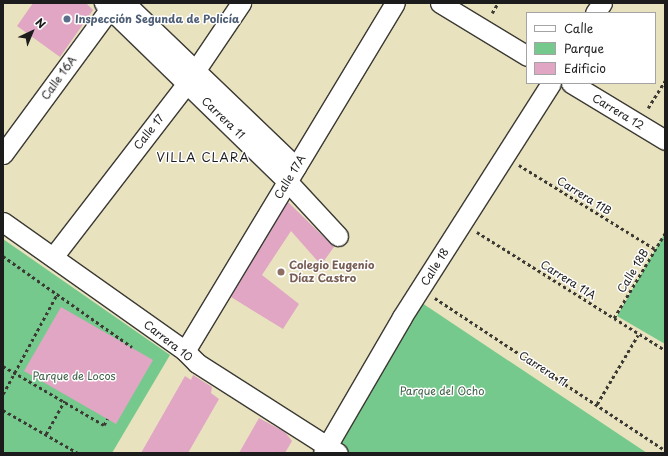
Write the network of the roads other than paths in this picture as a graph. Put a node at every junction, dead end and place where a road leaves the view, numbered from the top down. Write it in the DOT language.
graph roads {
  1 [pos="241,3"];
  2 [pos="395,3"];
  3 [pos="440,3"];
  4 [pos="602,3"];
  5 [pos="113,4"];
  6 [pos="596,12"];
  7 [pos="526,55"];
  8 [pos="191,77"];
  9 [pos="550,84"];
  10 [pos="573,84"];
  11 [pos="665,140"];
  12 [pos="3,154"];
  13 [pos="292,174"];
  14 [pos="3,222"];
  15 [pos="338,236"];
  16 [pos="53,257"];
  17 [pos="185,351"];
  18 [pos="329,451"];
  1 -- 8 [label="street, Calle 17"];
  2 -- 13 [label="street, Calle 17A"];
  3 -- 7 [label="street"];
  4 -- 6 [label="street"];
  5 -- 8 [label="street, Carrera 11"];
  5 -- 12 [label="street, Calle 16A"];
  8 -- 13 [label="street, Carrera 11"];
  8 -- 16 [label="street, Calle 17"];
  9 -- 18 [label="street, Calle 18"];
  10 -- 11 [label="street, Carrera 12"];
  13 -- 15 [label="street, Carrera 11"];
  13 -- 17 [label="street, Calle 17A"];
  14 -- 16 [label="street, Carrera 10"];
  16 -- 17 [label="street, Carrera 10"];
  17 -- 18 [label="street, Carrera 10"];
}
